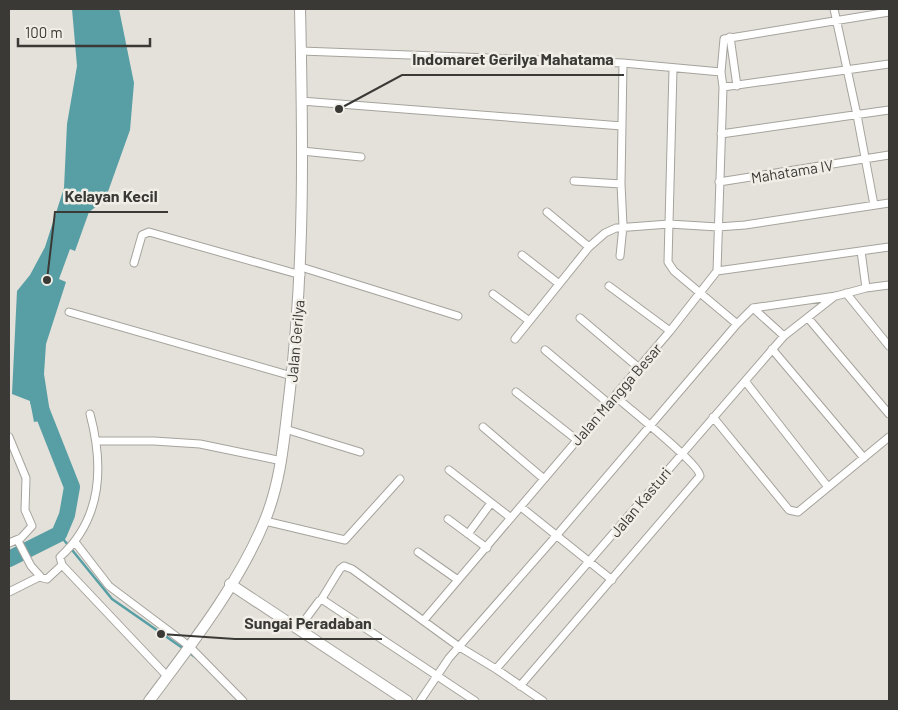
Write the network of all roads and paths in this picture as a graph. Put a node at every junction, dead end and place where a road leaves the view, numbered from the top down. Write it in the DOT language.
graph roads {
  1 [pos="300,9"];
  2 [pos="834,9"];
  3 [pos="889,12"];
  4 [pos="837,22"];
  5 [pos="730,38"];
  6 [pos="301,51"];
  7 [pos="623,63"];
  8 [pos="889,64"];
  9 [pos="673,69"];
  10 [pos="847,71"];
  11 [pos="721,72"];
  12 [pos="723,86"];
  13 [pos="737,86"];
  14 [pos="301,101"];
  15 [pos="889,110"];
  16 [pos="858,115"];
  17 [pos="622,126"];
  18 [pos="721,134"];
  19 [pos="302,151"];
  20 [pos="889,155"];
  21 [pos="360,157"];
  22 [pos="864,160"];
  23 [pos="574,181"];
  24 [pos="719,182"];
  25 [pos="621,184"];
  26 [pos="889,203"];
  27 [pos="874,205"];
  28 [pos="547,212"];
  29 [pos="670,224"];
  30 [pos="623,226"];
  31 [pos="718,227"];
  32 [pos="589,247"];
  33 [pos="889,247"];
  34 [pos="861,251"];
  35 [pos="522,255"];
  36 [pos="620,256"];
  37 [pos="134,263"];
  38 [pos="301,271"];
  39 [pos="717,271"];
  40 [pos="558,283"];
  41 [pos="889,285"];
  42 [pos="609,286"];
  43 [pos="866,288"];
  44 [pos="700,293"];
  45 [pos="494,294"];
  46 [pos="846,294"];
  47 [pos="836,296"];
  48 [pos="753,308"];
  49 [pos="69,312"];
  50 [pos="458,316"];
  51 [pos="580,318"];
  52 [pos="808,318"];
  53 [pos="528,320"];
  54 [pos="737,324"];
  55 [pos="670,331"];
  56 [pos="784,336"];
  57 [pos="515,338"];
  58 [pos="889,346"];
  59 [pos="772,348"];
  60 [pos="545,350"];
  61 [pos="639,368"];
  62 [pos="292,376"];
  63 [pos="745,381"];
  64 [pos="516,392"];
  65 [pos="615,396"];
  66 [pos="608,403"];
  67 [pos="90,414"];
  68 [pos="889,414"];
  69 [pos="713,417"];
  70 [pos="650,426"];
  71 [pos="483,427"];
  72 [pos="285,429"];
  73 [pos="9,437"];
  74 [pos="889,437"];
  75 [pos="577,440"];
  76 [pos="98,442"];
  77 [pos="360,452"];
  78 [pos="682,453"];
  79 [pos="864,458"];
  80 [pos="282,461"];
  81 [pos="449,470"];
  82 [pos="400,479"];
  83 [pos="544,479"];
  84 [pos="828,487"];
  85 [pos="491,503"];
  86 [pos="521,507"];
  87 [pos="511,518"];
  88 [pos="448,519"];
  89 [pos="265,521"];
  90 [pos="468,534"];
  91 [pos="556,536"];
  92 [pos="9,543"];
  93 [pos="20,543"];
  94 [pos="75,543"];
  95 [pos="486,548"];
  96 [pos="418,552"];
  97 [pos="589,563"];
  98 [pos="62,565"];
  99 [pos="40,576"];
  100 [pos="458,580"];
  101 [pos="612,580"];
  102 [pos="230,584"];
  103 [pos="9,592"];
  104 [pos="321,600"];
  105 [pos="424,620"];
  106 [pos="299,628"];
  107 [pos="458,646"];
  108 [pos="188,648"];
  109 [pos="496,669"];
  110 [pos="168,676"];
  111 [pos="436,676"];
  112 [pos="520,686"];
  113 [pos="149,701"];
  114 [pos="243,701"];
  115 [pos="407,701"];
  116 [pos="420,701"];
  117 [pos="475,701"];
  118 [pos="543,701"];
  1 -- 6 [label="street, Jalan Gerilya"];
  2 -- 4 [label="street"];
  3 -- 4 [label="street"];
  4 -- 5 [label="street"];
  4 -- 10 [label="street"];
  5 -- 11 [label="street"];
  5 -- 13 [label="street"];
  6 -- 7 [label="street"];
  6 -- 14 [label="street, Jalan Gerilya"];
  7 -- 9 [label="street"];
  7 -- 17 [label="street"];
  8 -- 10 [label="street"];
  9 -- 11 [label="street"];
  9 -- 29 [label="street"];
  10 -- 13 [label="street"];
  10 -- 16 [label="street"];
  11 -- 12 [label="street"];
  12 -- 13 [label="street"];
  12 -- 18 [label="street"];
  14 -- 17 [label="street"];
  14 -- 19 [label="street, Jalan Gerilya"];
  15 -- 16 [label="street"];
  16 -- 18 [label="street"];
  16 -- 22 [label="street"];
  17 -- 25 [label="street"];
  18 -- 24 [label="street"];
  19 -- 21 [label="street"];
  19 -- 38 [label="street, Jalan Gerilya"];
  20 -- 22 [label="street, Mahatama IV"];
  22 -- 24 [label="street, Mahatama IV"];
  22 -- 27 [label="street"];
  23 -- 25 [label="street"];
  24 -- 31 [label="street"];
  25 -- 30 [label="street"];
  26 -- 27 [label="street"];
  27 -- 31 [label="street"];
  28 -- 32 [label="street"];
  29 -- 30 [label="street"];
  29 -- 31 [label="street"];
  29 -- 44 [label="street"];
  30 -- 32 [label="street"];
  30 -- 36 [label="street"];
  31 -- 39 [label="street"];
  32 -- 40 [label="street"];
  33 -- 34 [label="street"];
  34 -- 39 [label="street"];
  34 -- 43 [label="street"];
  35 -- 40 [label="street"];
  37 -- 38 [label="street"];
  38 -- 50 [label="street"];
  38 -- 62 [label="street, Jalan Gerilya"];
  39 -- 44 [label="street, Jalan Mangga Besar"];
  40 -- 53 [label="street"];
  41 -- 43 [label="street"];
  42 -- 55 [label="street"];
  43 -- 46 [label="street"];
  44 -- 54 [label="street"];
  44 -- 55 [label="street, Jalan Mangga Besar"];
  45 -- 53 [label="street"];
  46 -- 47 [label="street"];
  46 -- 58 [label="street"];
  47 -- 48 [label="street"];
  47 -- 52 [label="street, Jalan Kasturi"];
  48 -- 54 [label="street"];
  48 -- 56 [label="street"];
  49 -- 62 [label="street"];
  51 -- 61 [label="street"];
  52 -- 56 [label="street, Jalan Kasturi"];
  52 -- 68 [label="street"];
  53 -- 57 [label="street"];
  54 -- 70 [label="street"];
  55 -- 61 [label="street, Jalan Mangga Besar"];
  56 -- 59 [label="street, Jalan Kasturi"];
  59 -- 63 [label="street, Jalan Kasturi"];
  59 -- 79 [label="street"];
  60 -- 66 [label="street"];
  61 -- 65 [label="street, Jalan Mangga Besar"];
  62 -- 72 [label="street, Jalan Gerilya"];
  63 -- 69 [label="street, Jalan Kasturi"];
  63 -- 84 [label="street"];
  64 -- 75 [label="street"];
  65 -- 66 [label="street, Jalan Mangga Besar"];
  65 -- 70 [label="street"];
  66 -- 75 [label="street, Jalan Mangga Besar"];
  67 -- 76 [label="street"];
  69 -- 78 [label="street, Jalan Kasturi"];
  69 -- 84 [label="street"];
  70 -- 78 [label="street"];
  70 -- 91 [label="street"];
  71 -- 83 [label="street"];
  72 -- 77 [label="street"];
  72 -- 80 [label="street, Jalan Gerilya"];
  73 -- 93 [label="street"];
  74 -- 79 [label="street"];
  75 -- 83 [label="street, Jalan Mangga Besar"];
  76 -- 80 [label="street"];
  76 -- 94 [label="street"];
  78 -- 97 [label="street, Jalan Kasturi"];
  78 -- 101 [label="street"];
  79 -- 84 [label="street"];
  80 -- 89 [label="street, Jalan Gerilya"];
  81 -- 85 [label="street"];
  82 -- 89 [label="street"];
  83 -- 86 [label="street, Jalan Mangga Besar"];
  85 -- 87 [label="street"];
  85 -- 90 [label="street"];
  86 -- 87 [label="street, Jalan Mangga Besar"];
  86 -- 91 [label="street"];
  87 -- 95 [label="street, Jalan Mangga Besar"];
  88 -- 90 [label="street"];
  89 -- 102 [label="street, Jalan Gerilya"];
  90 -- 95 [label="street"];
  91 -- 97 [label="street"];
  91 -- 107 [label="street"];
  92 -- 93 [label="street"];
  93 -- 99 [label="street"];
  94 -- 98 [label="street"];
  94 -- 108 [label="street"];
  95 -- 100 [label="street, Jalan Mangga Besar"];
  96 -- 100 [label="street"];
  97 -- 101 [label="street"];
  97 -- 109 [label="street, Jalan Kasturi"];
  98 -- 99 [label="street"];
  98 -- 110 [label="street"];
  99 -- 103 [label="street"];
  100 -- 105 [label="street, Jalan Mangga Besar"];
  101 -- 112 [label="street"];
  102 -- 106 [label="street"];
  102 -- 108 [label="street, Jalan Gerilya"];
  104 -- 105 [label="street"];
  104 -- 106 [label="street"];
  104 -- 111 [label="street"];
  105 -- 107 [label="street"];
  106 -- 115 [label="street"];
  107 -- 109 [label="street"];
  107 -- 111 [label="street"];
  108 -- 110 [label="street, Jalan Gerilya"];
  108 -- 114 [label="street"];
  109 -- 112 [label="street"];
  110 -- 113 [label="street, Jalan Gerilya"];
  111 -- 116 [label="street"];
  111 -- 117 [label="street"];
  112 -- 118 [label="street"];
}
